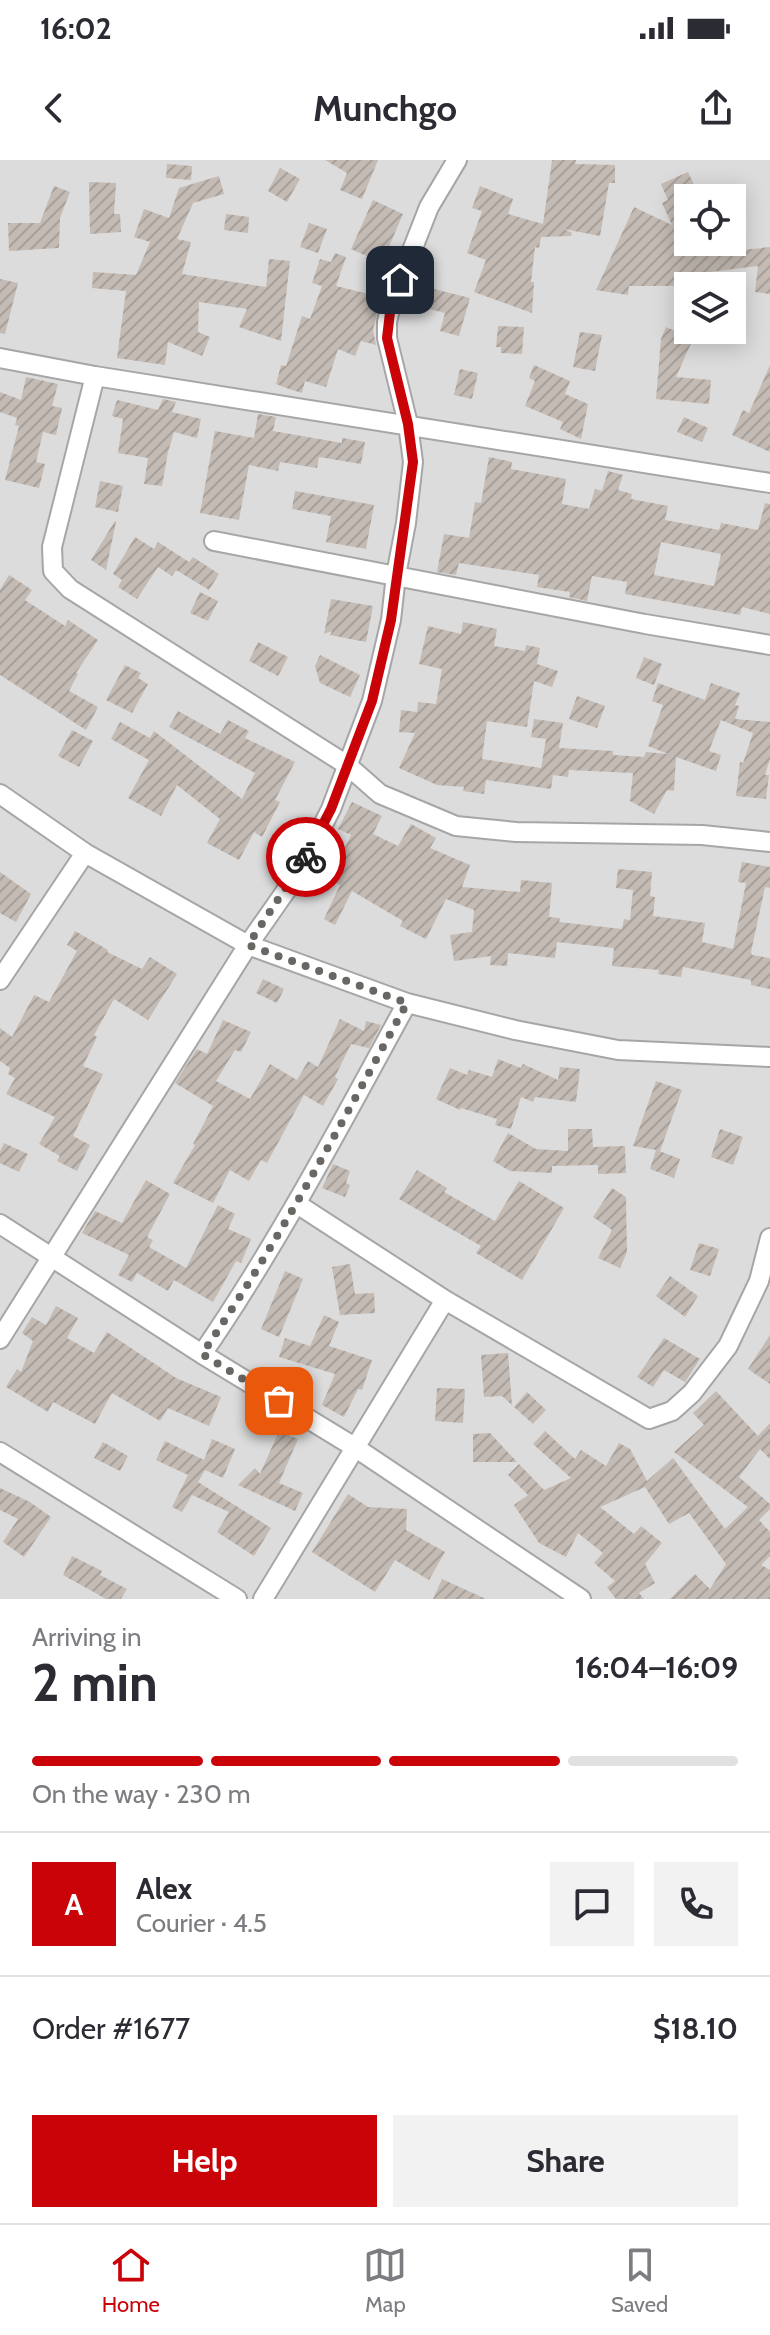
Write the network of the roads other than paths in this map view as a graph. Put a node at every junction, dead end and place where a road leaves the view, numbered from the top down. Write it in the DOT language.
graph roads {
  1 [pos="457,160"];
  2 [pos="0,358"];
  3 [pos="95,376"];
  4 [pos="408,424"];
  5 [pos="770,483"];
  6 [pos="214,541"];
  7 [pos="396,575"];
  8 [pos="770,645"];
  9 [pos="347,765"];
  10 [pos="0,794"];
  11 [pos="770,842"];
  12 [pos="85,853"];
  13 [pos="248,945"];
  14 [pos="0,980"];
  15 [pos="407,1003"];
  16 [pos="770,1057"];
  17 [pos="297,1204"];
  18 [pos="0,1224"];
  19 [pos="770,1238"];
  20 [pos="53,1258"];
  21 [pos="445,1300"];
  22 [pos="0,1339"];
  23 [pos="202,1354"];
  24 [pos="356,1448"];
  25 [pos="0,1452"];
  26 [pos="237,1599"];
  27 [pos="263,1599"];
  28 [pos="581,1599"];
  1 -- 4 [label="street"];
  2 -- 3 [label="street"];
  3 -- 4 [label="street"];
  3 -- 9 [label="street"];
  4 -- 5 [label="street"];
  4 -- 7 [label="street"];
  6 -- 7 [label="street"];
  7 -- 8 [label="street"];
  7 -- 9 [label="street"];
  9 -- 11 [label="street"];
  9 -- 13 [label="street"];
  10 -- 12 [label="street"];
  12 -- 13 [label="street"];
  12 -- 14 [label="street"];
  13 -- 15 [label="street"];
  13 -- 20 [label="street"];
  15 -- 16 [label="street"];
  15 -- 17 [label="street"];
  17 -- 21 [label="street"];
  17 -- 23 [label="street"];
  18 -- 20 [label="street"];
  19 -- 21 [label="street"];
  20 -- 22 [label="street"];
  20 -- 23 [label="street"];
  21 -- 24 [label="street"];
  23 -- 24 [label="street"];
  24 -- 27 [label="street"];
  24 -- 28 [label="street"];
  25 -- 26 [label="street"];
}
